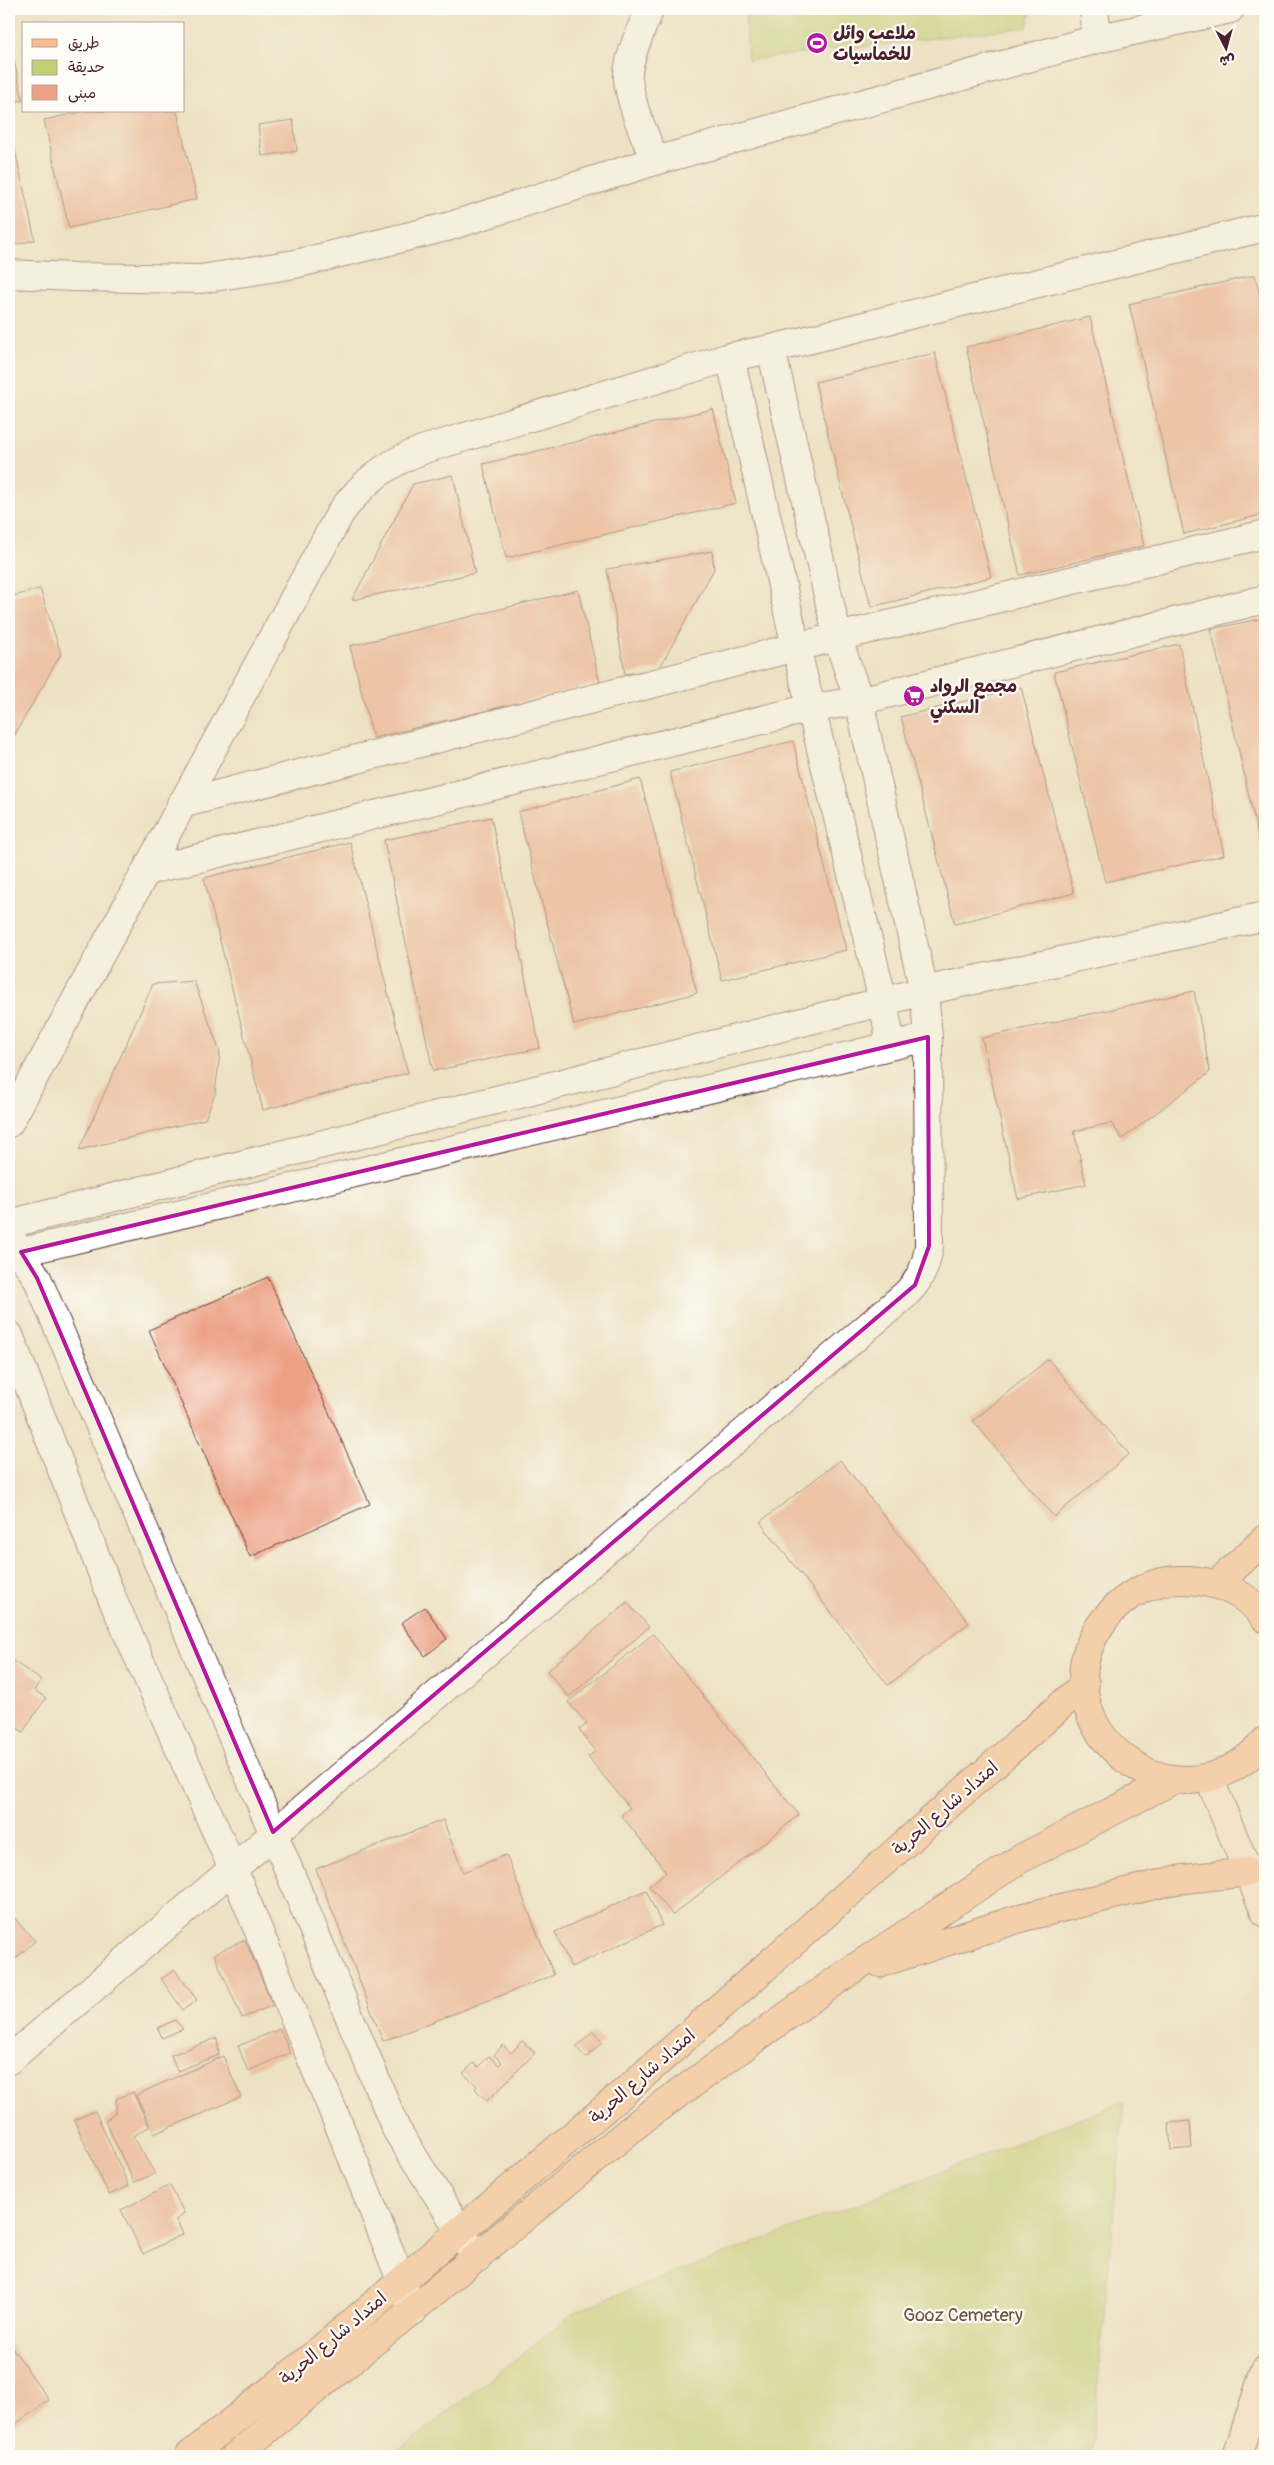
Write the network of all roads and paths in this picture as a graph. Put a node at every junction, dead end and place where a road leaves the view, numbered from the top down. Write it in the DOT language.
graph roads {
  1 [pos="650,9"];
  2 [pos="1094,9"];
  3 [pos="1230,9"];
  4 [pos="1097,38"];
  5 [pos="655,161"];
  6 [pos="1265,228"];
  7 [pos="9,274"];
  8 [pos="771,350"];
  9 [pos="730,357"];
  10 [pos="1265,534"];
  11 [pos="1265,599"];
  12 [pos="838,639"];
  13 [pos="796,647"];
  14 [pos="859,701"];
  15 [pos="811,708"];
  16 [pos="182,804"];
  17 [pos="146,872"];
  18 [pos="1265,916"];
  19 [pos="924,990"];
  20 [pos="883,1001"];
  21 [pos="928,1036"];
  22 [pos="891,1045"];
  23 [pos="9,1123"];
  24 [pos="9,1224"];
  25 [pos="13,1249"];
  26 [pos="9,1335"];
  27 [pos="1265,1539"];
  28 [pos="1217,1584"];
  29 [pos="1265,1618"];
  30 [pos="1084,1684"];
  31 [pos="1265,1741"];
  32 [pos="1209,1778"];
  33 [pos="1173,1780"];
  34 [pos="273,1832"];
  35 [pos="233,1869"];
  36 [pos="1249,1872"];
  37 [pos="1265,1912"];
  38 [pos="847,1974"];
  39 [pos="9,2060"];
  40 [pos="460,2231"];
  41 [pos="477,2258"];
  42 [pos="401,2281"];
  43 [pos="413,2311"];
  44 [pos="1265,2370"];
  45 [pos="189,2456"];
  46 [pos="235,2456"];
  47 [pos="1237,2456"];
  1 -- 5 [label="street"];
  2 -- 4 [label="street"];
  3 -- 4 [label="street"];
  4 -- 5 [label="street"];
  5 -- 7 [label="street"];
  6 -- 8 [label="street"];
  8 -- 9 [label="street"];
  8 -- 12 [label="street"];
  9 -- 13 [label="street"];
  9 -- 16 [label="street"];
  10 -- 12 [label="street"];
  11 -- 14 [label="street"];
  12 -- 13 [label="street"];
  12 -- 14 [label="street"];
  13 -- 15 [label="street"];
  13 -- 16 [label="street"];
  14 -- 15 [label="street"];
  14 -- 19 [label="street"];
  15 -- 17 [label="street"];
  15 -- 20 [label="street"];
  16 -- 17 [label="street"];
  17 -- 23 [label="street"];
  18 -- 19 [label="street"];
  19 -- 20 [label="street"];
  19 -- 21 [label="street"];
  20 -- 22 [label="street"];
  20 -- 24 [label="street"];
  21 -- 22 [label="street"];
  21 -- 34 [label="street"];
  22 -- 25 [label="street"];
  25 -- 34 [label="street"];
  26 -- 35 [label="street"];
  27 -- 28 [label="main road"];
  28 -- 29 [label="main road"];
  28 -- 30 [label="main road"];
  30 -- 33 [label="main road"];
  30 -- 40 [label="main road, امتداد شارع الحرية"];
  31 -- 32 [label="main road"];
  32 -- 33 [label="main road"];
  32 -- 36 [label="main road"];
  33 -- 38 [label="main road"];
  34 -- 35 [label="street"];
  34 -- 40 [label="street"];
  35 -- 39 [label="street"];
  35 -- 42 [label="street"];
  36 -- 37 [label="main road"];
  36 -- 38 [label="main road"];
  38 -- 41 [label="main road"];
  40 -- 41 [label="street"];
  40 -- 42 [label="main road, امتداد شارع الحرية"];
  41 -- 43 [label="main road"];
  42 -- 43 [label="street"];
  42 -- 45 [label="main road, امتداد شارع الحرية"];
  43 -- 46 [label="main road"];
  44 -- 47 [label="main road"];
}
